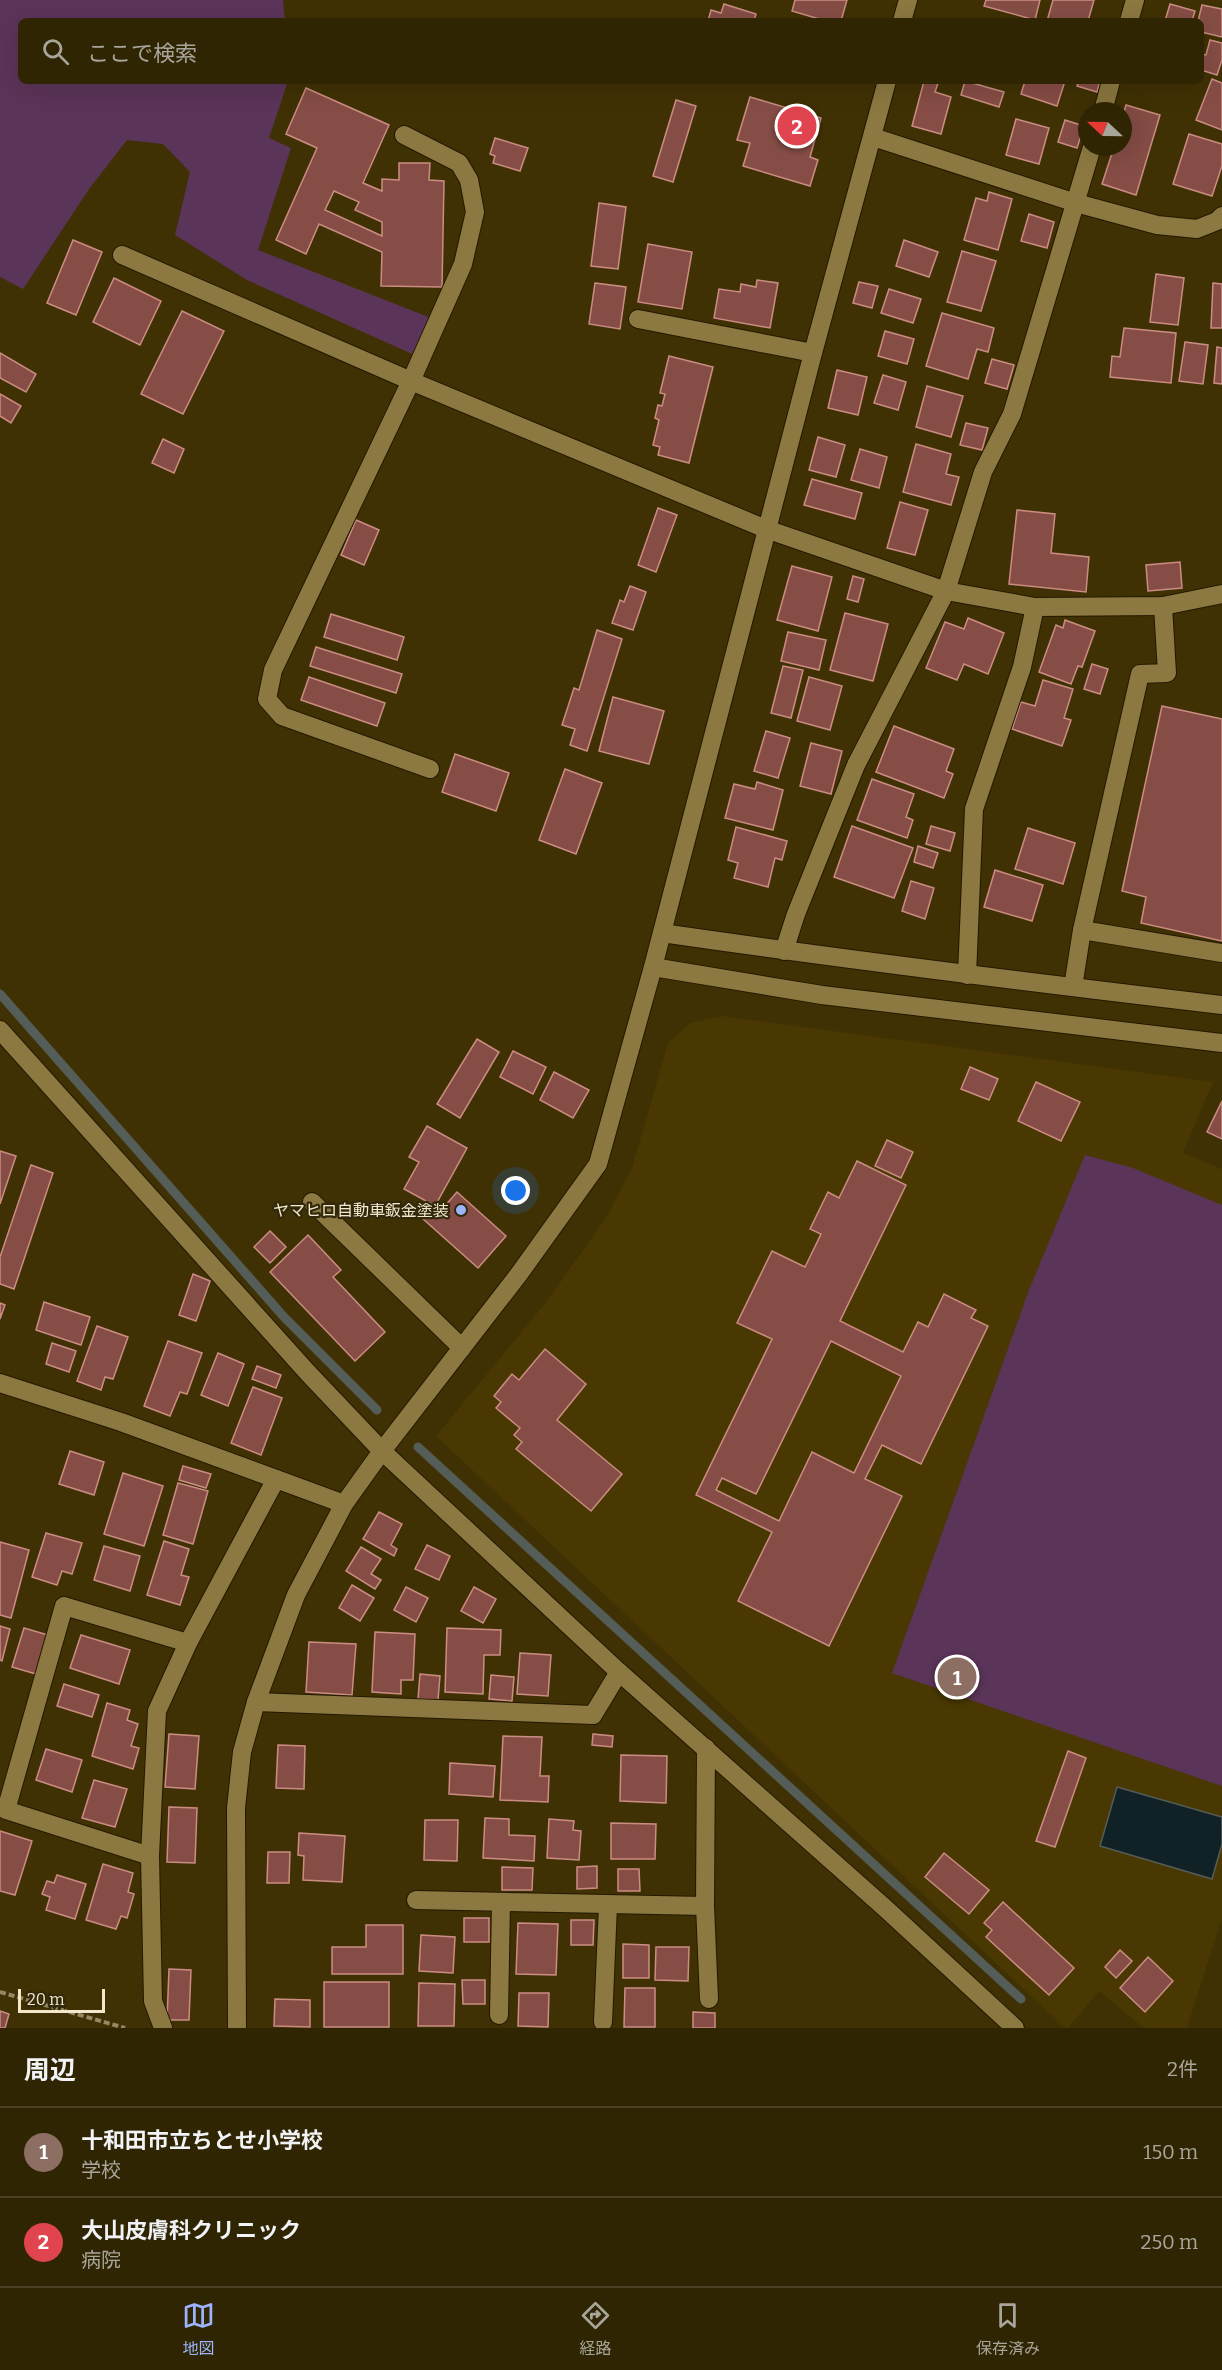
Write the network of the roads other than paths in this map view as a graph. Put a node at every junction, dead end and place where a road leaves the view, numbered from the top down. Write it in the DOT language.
graph roads {
  1 [pos="908,0"];
  2 [pos="1135,0"];
  3 [pos="903,18"];
  4 [pos="1130,18"];
  5 [pos="886,84"];
  6 [pos="1110,84"];
  7 [pos="1105,102"];
  8 [pos="404,135"];
  9 [pos="873,137"];
  10 [pos="1089,156"];
  11 [pos="1076,203"];
  12 [pos="1222,216"];
  13 [pos="122,255"];
  14 [pos="638,319"];
  15 [pos="813,353"];
  16 [pos="411,381"];
  17 [pos="766,529"];
  18 [pos="946,591"];
  19 [pos="1222,594"];
  20 [pos="1163,606"];
  21 [pos="1035,607"];
  22 [pos="430,769"];
  23 [pos="1082,930"];
  24 [pos="662,933"];
  25 [pos="783,951"];
  26 [pos="1222,953"];
  27 [pos="653,967"];
  28 [pos="966,975"];
  29 [pos="1073,987"];
  30 [pos="1222,1005"];
  31 [pos="0,1030"];
  32 [pos="1222,1042"];
  33 [pos="312,1202"];
  34 [pos="462,1348"];
  35 [pos="0,1383"];
  36 [pos="382,1451"];
  37 [pos="276,1479"];
  38 [pos="344,1504"];
  39 [pos="188,1643"];
  40 [pos="619,1672"];
  41 [pos="256,1702"];
  42 [pos="706,1748"];
  43 [pos="150,1857"];
  44 [pos="416,1900"];
  45 [pos="501,1902"];
  46 [pos="608,1905"];
  47 [pos="705,1906"];
  48 [pos="709,1999"];
  49 [pos="499,2015"];
  50 [pos="603,2022"];
  51 [pos="163,2028"];
  52 [pos="237,2028"];
  53 [pos="1015,2028"];
  1 -- 3 [label="street"];
  2 -- 4 [label="street"];
  5 -- 9 [label="street"];
  6 -- 7 [label="street"];
  8 -- 16 [label="street"];
  9 -- 11 [label="street"];
  9 -- 15 [label="street"];
  10 -- 11 [label="street"];
  11 -- 12 [label="street"];
  11 -- 18 [label="street"];
  13 -- 16 [label="street"];
  14 -- 15 [label="street"];
  15 -- 17 [label="street"];
  16 -- 17 [label="street"];
  16 -- 22 [label="street"];
  17 -- 18 [label="street"];
  17 -- 24 [label="street"];
  18 -- 21 [label="street"];
  18 -- 25 [label="street"];
  19 -- 20 [label="street"];
  20 -- 21 [label="street"];
  20 -- 23 [label="street"];
  21 -- 28 [label="street"];
  23 -- 26 [label="street"];
  23 -- 29 [label="street"];
  24 -- 25 [label="street"];
  24 -- 27 [label="street"];
  25 -- 28 [label="street"];
  27 -- 32 [label="street"];
  27 -- 34 [label="street"];
  28 -- 29 [label="street"];
  29 -- 30 [label="street"];
  31 -- 36 [label="street"];
  33 -- 34 [label="street"];
  34 -- 36 [label="street"];
  35 -- 37 [label="street"];
  36 -- 38 [label="street"];
  36 -- 40 [label="street"];
  37 -- 38 [label="street"];
  37 -- 39 [label="street"];
  38 -- 41 [label="street"];
  39 -- 43 [label="street"];
  39 -- 43 [label="street"];
  40 -- 41 [label="street"];
  40 -- 42 [label="street"];
  41 -- 52 [label="street"];
  42 -- 47 [label="street"];
  42 -- 53 [label="street"];
  43 -- 51 [label="street"];
  44 -- 45 [label="street"];
  45 -- 46 [label="street"];
  45 -- 49 [label="street"];
  46 -- 47 [label="street"];
  46 -- 50 [label="street"];
  47 -- 48 [label="street"];
}
